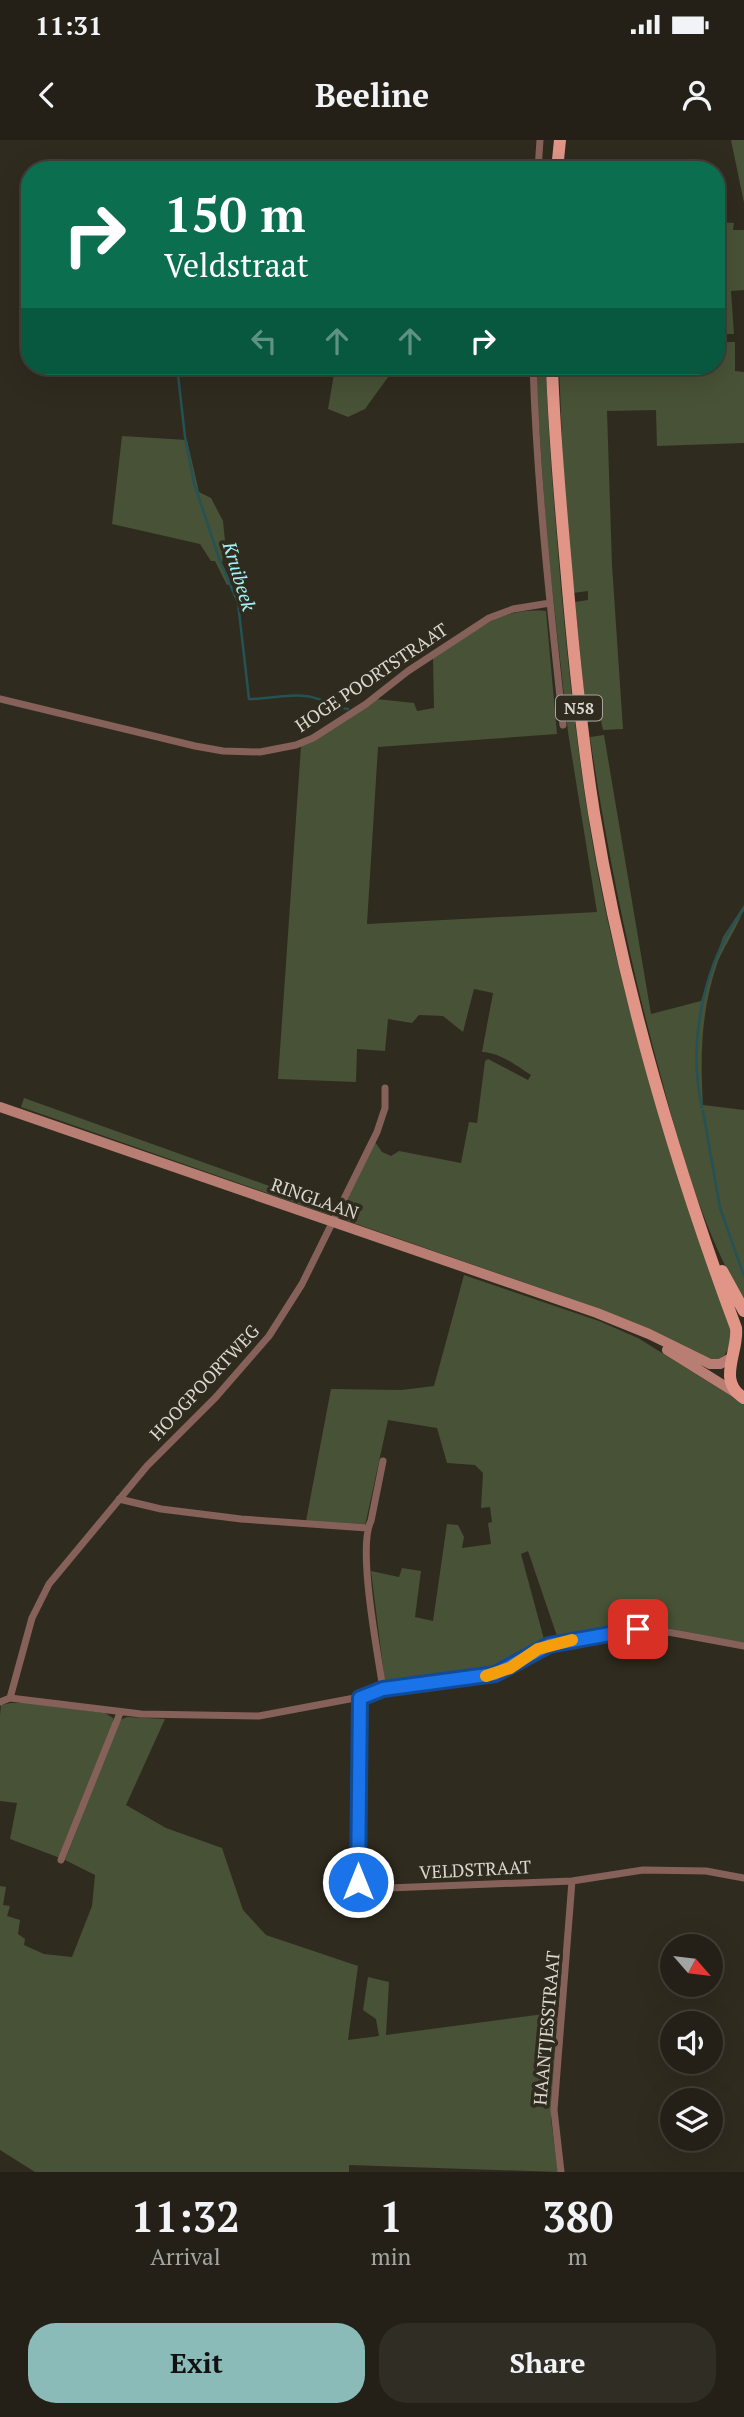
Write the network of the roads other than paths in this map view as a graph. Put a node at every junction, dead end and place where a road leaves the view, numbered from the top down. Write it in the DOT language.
graph roads {
  1 [pos="540,140"];
  2 [pos="560,140"];
  3 [pos="539,161"];
  4 [pos="558,161"];
  5 [pos="533,375"];
  6 [pos="552,375"];
  7 [pos="550,603"];
  8 [pos="0,699"];
  9 [pos="563,725"];
  10 [pos="385,1088"];
  11 [pos="0,1107"];
  12 [pos="333,1222"];
  13 [pos="702,1230"];
  14 [pos="744,1311"];
  15 [pos="619,1322"];
  16 [pos="736,1350"];
  17 [pos="741,1397"];
  18 [pos="383,1461"];
  19 [pos="119,1499"];
  20 [pos="368,1528"];
  21 [pos="744,1646"];
  22 [pos="383,1689"];
  23 [pos="10,1698"];
  24 [pos="360,1698"];
  25 [pos="0,1702"];
  26 [pos="120,1713"];
  27 [pos="61,1860"];
  28 [pos="744,1878"];
  29 [pos="572,1881"];
  30 [pos="561,2172"];
  1 -- 3 [label="street"];
  2 -- 4 [label="main road"];
  5 -- 7 [label="street"];
  6 -- 13 [label="main road, N58"];
  7 -- 8 [label="street, HOGE POORTSTRAAT"];
  7 -- 9 [label="street"];
  10 -- 12 [label="street, HOOGPOORTWEG"];
  11 -- 12 [label="main road, RINGLAAN"];
  12 -- 15 [label="main road, RINGLAAN"];
  12 -- 19 [label="street, HOOGPOORTWEG"];
  13 -- 14 [label="main road, N58"];
  13 -- 16 [label="main road, N58"];
  15 -- 16 [label="main road, RINGLAAN"];
  15 -- 17 [label="main road, RINGLAAN"];
  16 -- 17 [label="main road"];
  18 -- 20 [label="street"];
  19 -- 20 [label="street"];
  19 -- 23 [label="street, HOOGPOORTWEG"];
  20 -- 22 [label="street"];
  21 -- 22 [label="street"];
  22 -- 24 [label="street"];
  23 -- 25 [label="street"];
  23 -- 26 [label="street"];
  24 -- 26 [label="street"];
  24 -- 29 [label="street, VELDSTRAAT"];
  26 -- 27 [label="street"];
  28 -- 29 [label="street, VELDSTRAAT"];
  29 -- 30 [label="street, HAANTJESSTRAAT"];
}
